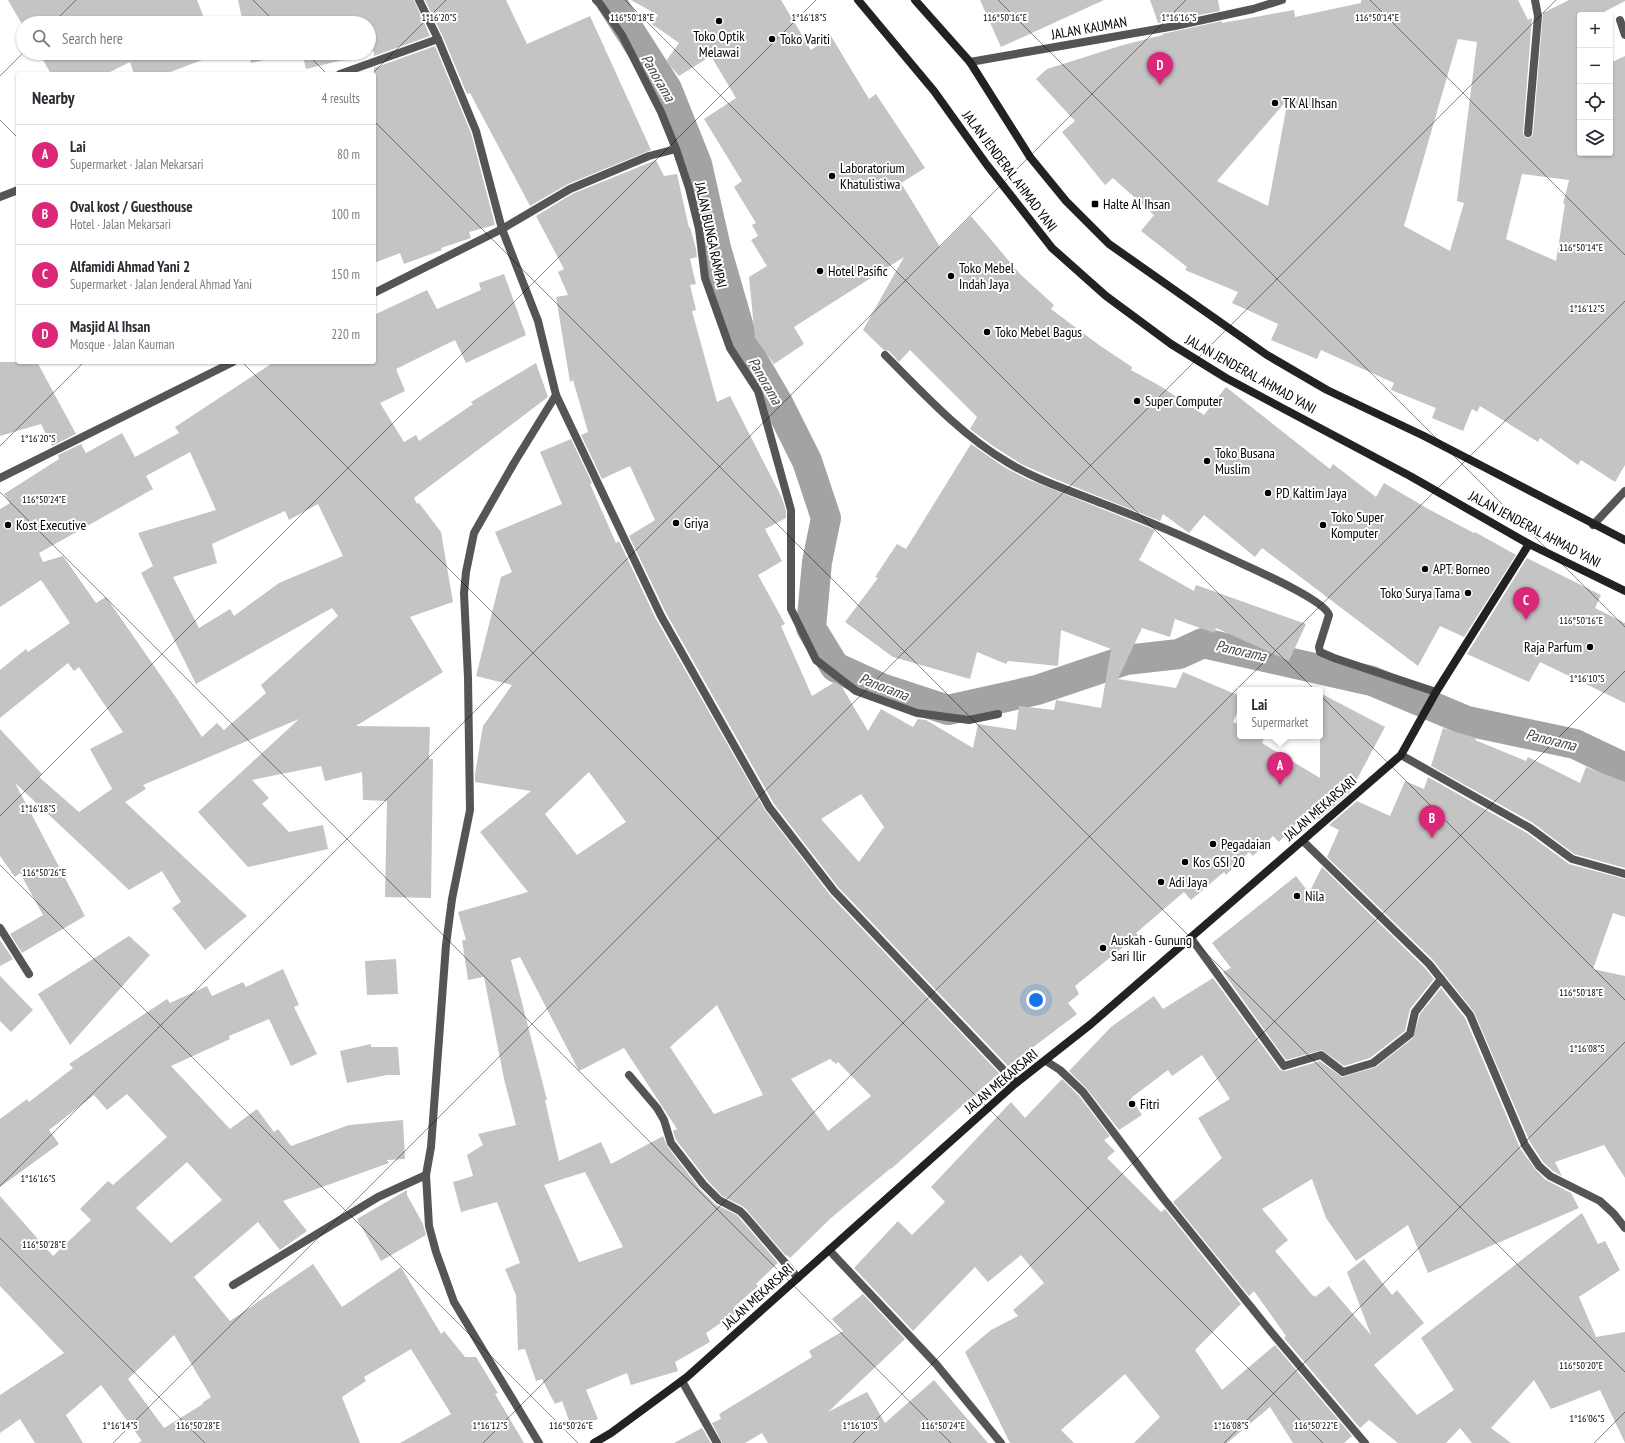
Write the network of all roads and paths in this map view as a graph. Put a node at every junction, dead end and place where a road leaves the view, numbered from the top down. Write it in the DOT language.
graph roads {
  1 [pos="419,0"];
  2 [pos="596,0"];
  3 [pos="858,0"];
  4 [pos="916,0"];
  5 [pos="1282,0"];
  6 [pos="1535,0"];
  7 [pos="1620,20"];
  8 [pos="1625,35"];
  9 [pos="438,39"];
  10 [pos="970,62"];
  11 [pos="346,72"];
  12 [pos="1528,133"];
  13 [pos="676,149"];
  14 [pos="16,191"];
  15 [pos="0,197"];
  16 [pos="502,229"];
  17 [pos="376,292"];
  18 [pos="885,355"];
  19 [pos="229,364"];
  20 [pos="556,396"];
  21 [pos="0,478"];
  22 [pos="1625,491"];
  23 [pos="1593,525"];
  24 [pos="1625,540"];
  25 [pos="1529,544"];
  26 [pos="1625,591"];
  27 [pos="1436,692"];
  28 [pos="998,714"];
  29 [pos="1401,755"];
  30 [pos="1303,840"];
  31 [pos="1625,874"];
  32 [pos="0,928"];
  33 [pos="1191,938"];
  34 [pos="29,974"];
  35 [pos="1441,979"];
  36 [pos="1046,1061"];
  37 [pos="629,1075"];
  38 [pos="1016,1083"];
  39 [pos="426,1175"];
  40 [pos="1625,1228"];
  41 [pos="829,1250"];
  42 [pos="798,1278"];
  43 [pos="233,1286"];
  44 [pos="682,1381"];
  45 [pos="539,1443"];
  46 [pos="594,1443"];
  47 [pos="717,1443"];
  48 [pos="1001,1443"];
  49 [pos="1365,1443"];
  1 -- 9 [label="street"];
  2 -- 13 [label="street, JALAN BUNGA RAMPAI"];
  3 -- 25 [label="main road, JALAN JENDERAL AHMAD YANI"];
  4 -- 10 [label="main road, JALAN JENDERAL AHMAD YANI"];
  5 -- 10 [label="street, JALAN KAUMAN"];
  6 -- 12 [label="street"];
  7 -- 8 [label="street"];
  9 -- 11 [label="street"];
  9 -- 16 [label="street"];
  10 -- 23 [label="main road, JALAN JENDERAL AHMAD YANI"];
  13 -- 16 [label="street"];
  13 -- 28 [label="street, JALAN BUNGA RAMPAI"];
  14 -- 15 [label="street"];
  16 -- 17 [label="street"];
  16 -- 20 [label="street"];
  18 -- 27 [label="street"];
  19 -- 21 [label="street"];
  20 -- 38 [label="street"];
  20 -- 39 [label="street"];
  22 -- 23 [label="street"];
  23 -- 24 [label="main road, JALAN JENDERAL AHMAD YANI"];
  25 -- 26 [label="main road, JALAN JENDERAL AHMAD YANI"];
  25 -- 27 [label="main road, JALAN MEKARSARI"];
  27 -- 29 [label="main road, JALAN MEKARSARI"];
  29 -- 30 [label="main road, JALAN MEKARSARI"];
  29 -- 31 [label="street"];
  30 -- 33 [label="main road, JALAN MEKARSARI"];
  30 -- 35 [label="street"];
  32 -- 34 [label="street"];
  33 -- 35 [label="street"];
  33 -- 36 [label="main road, JALAN MEKARSARI"];
  35 -- 40 [label="street"];
  36 -- 38 [label="main road, JALAN MEKARSARI"];
  36 -- 49 [label="street"];
  37 -- 42 [label="street"];
  38 -- 41 [label="main road, JALAN MEKARSARI"];
  39 -- 43 [label="street"];
  39 -- 45 [label="street"];
  41 -- 42 [label="main road, JALAN MEKARSARI"];
  41 -- 48 [label="street"];
  42 -- 44 [label="main road, JALAN MEKARSARI"];
  44 -- 46 [label="main road, JALAN MEKARSARI"];
  44 -- 47 [label="street"];
}
